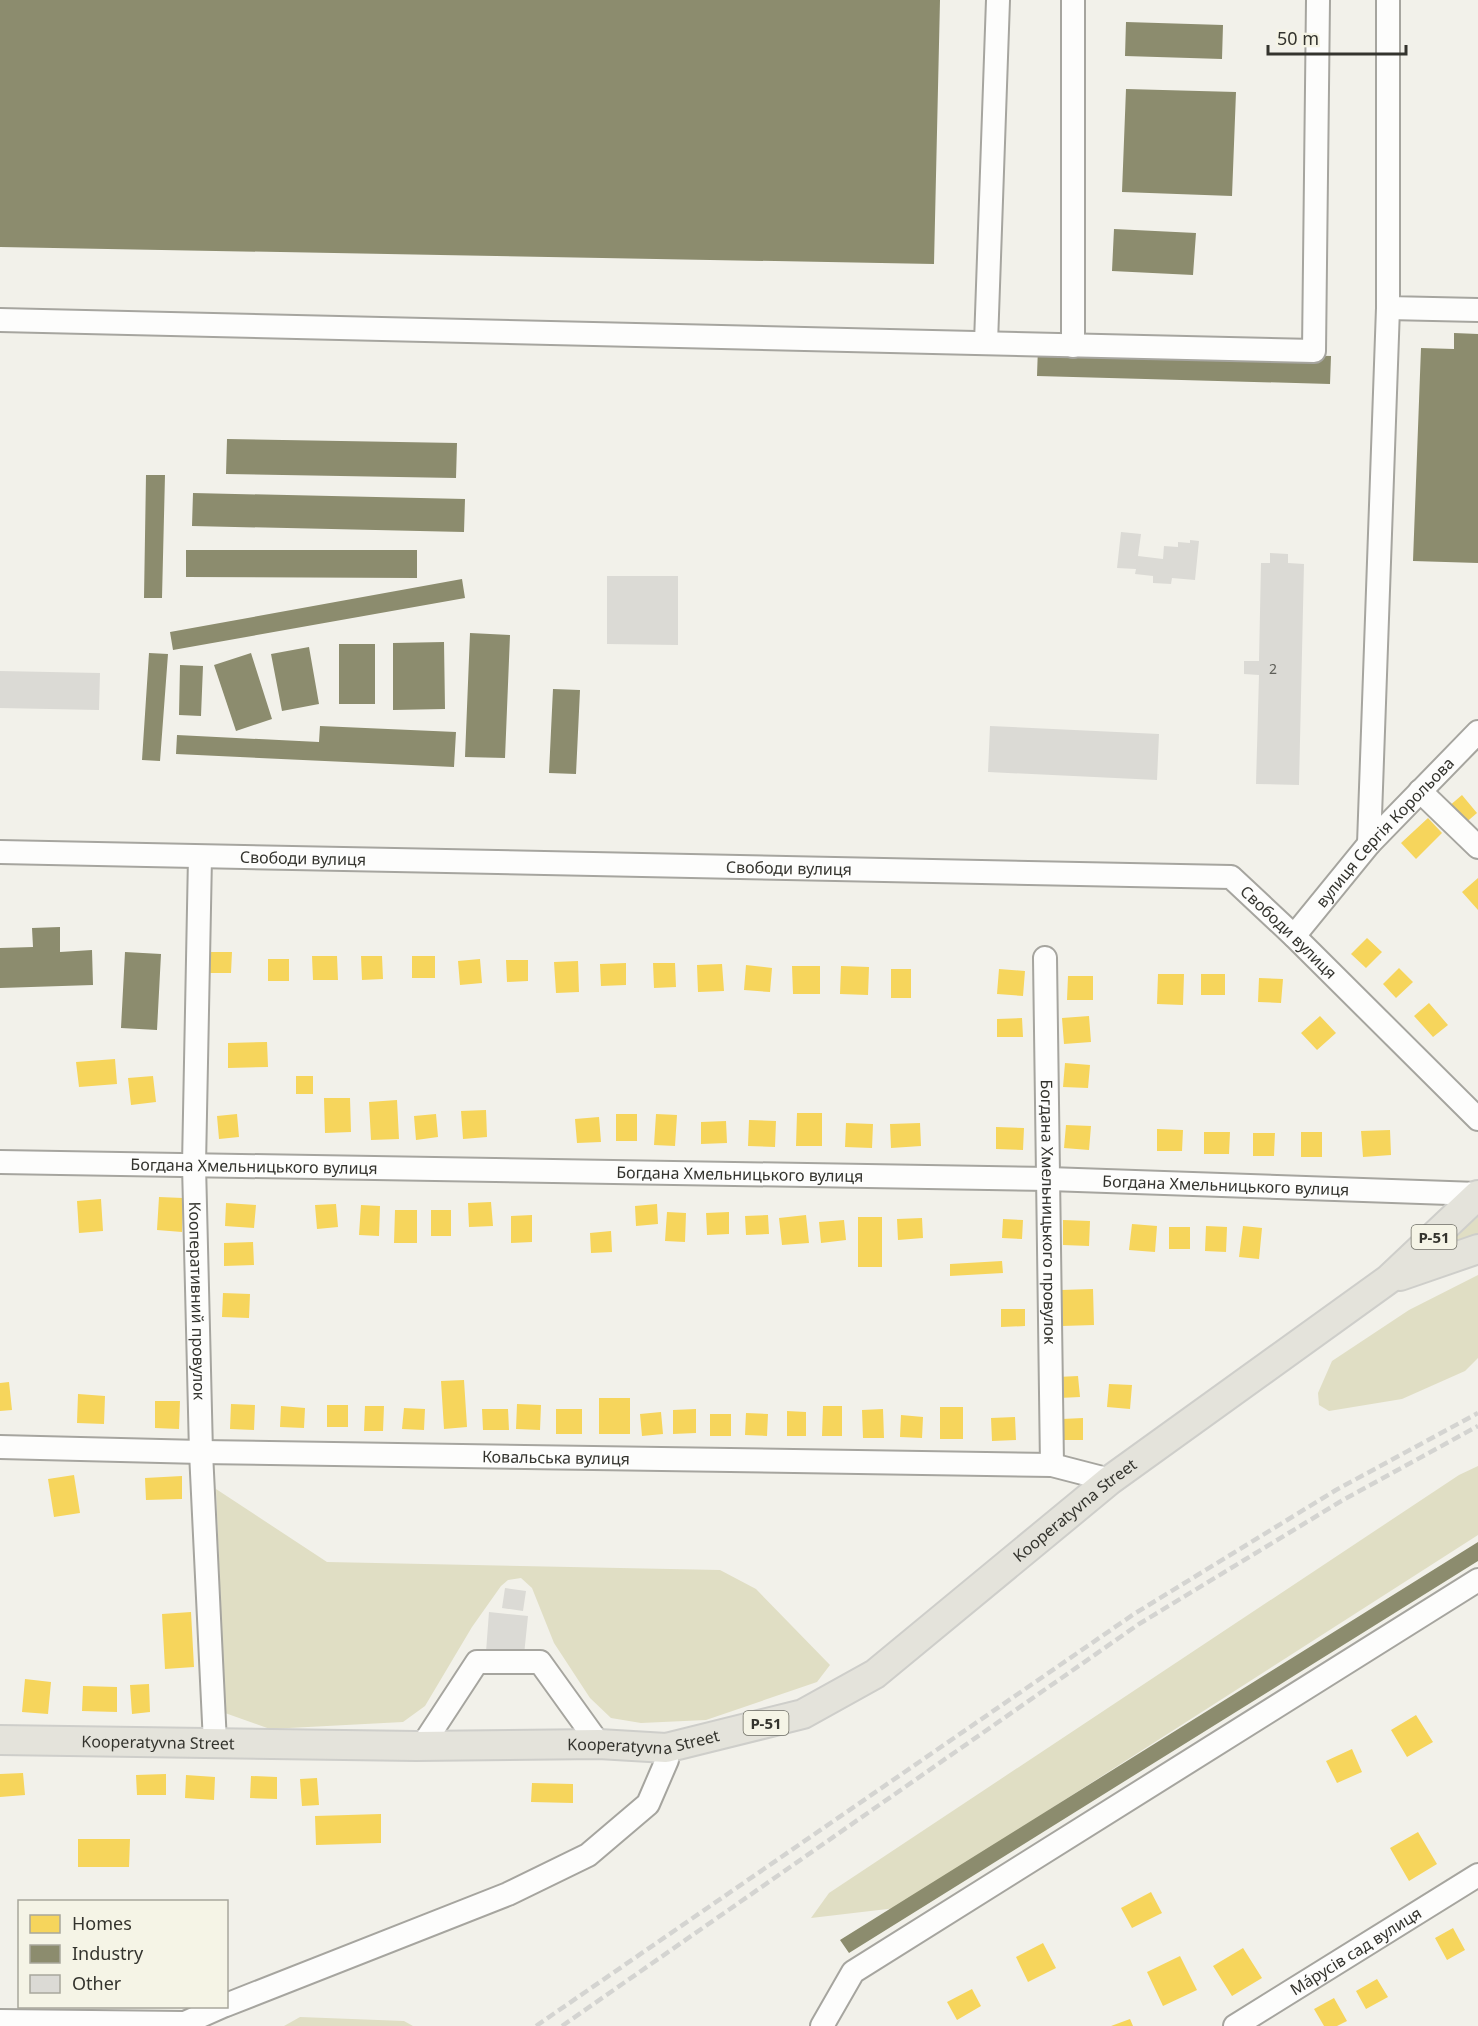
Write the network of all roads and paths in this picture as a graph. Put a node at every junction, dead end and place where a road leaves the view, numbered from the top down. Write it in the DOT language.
graph roads {
  1 [pos="998,0"];
  2 [pos="1073,0"];
  3 [pos="1318,0"];
  4 [pos="1388,0"];
  5 [pos="1388,308"];
  6 [pos="1478,310"];
  7 [pos="0,320"];
  8 [pos="986,344"];
  9 [pos="1072,346"];
  10 [pos="1478,732"];
  11 [pos="1420,791"];
  12 [pos="1369,844"];
  13 [pos="1478,847"];
  14 [pos="0,852"];
  15 [pos="200,857"];
  16 [pos="1294,936"];
  17 [pos="1045,958"];
  18 [pos="1478,1119"];
  19 [pos="0,1162"];
  20 [pos="194,1165"];
  21 [pos="1049,1179"];
  22 [pos="1478,1195"];
  23 [pos="1478,1249"];
  24 [pos="1389,1279"];
  25 [pos="0,1447"];
  26 [pos="201,1452"];
  27 [pos="1052,1465"];
  28 [pos="1110,1480"];
  29 [pos="1478,1580"];
  30 [pos="0,1740"];
  31 [pos="215,1743"];
  32 [pos="599,1744"];
  33 [pos="422,1746"];
  34 [pos="666,1748"];
  35 [pos="1478,1875"];
  36 [pos="228,2005"];
  37 [pos="220,2008"];
  38 [pos="0,2021"];
  39 [pos="180,2024"];
  40 [pos="822,2026"];
  41 [pos="1235,2026"];
  1 -- 8 [label="street"];
  2 -- 9 [label="street"];
  3 -- 9 [label="street"];
  4 -- 5 [label="street"];
  5 -- 6 [label="street"];
  5 -- 12 [label="street"];
  7 -- 8 [label="street"];
  8 -- 9 [label="street"];
  10 -- 11 [label="street, вулиця Сергія Корольова"];
  11 -- 12 [label="street, вулиця Сергія Корольова"];
  11 -- 13 [label="street"];
  12 -- 16 [label="street, вулиця Сергія Корольова"];
  14 -- 15 [label="street, Свободи вулиця"];
  15 -- 16 [label="street, Свободи вулиця"];
  15 -- 20 [label="street, Кооперативний провулок"];
  16 -- 18 [label="street, Свободи вулиця"];
  17 -- 21 [label="street, Богдана Хмельницького провулок"];
  19 -- 20 [label="street, Богдана Хмельницького вулиця"];
  20 -- 21 [label="street, Богдана Хмельницького вулиця"];
  20 -- 26 [label="street, Кооперативний провулок"];
  21 -- 22 [label="street, Богдана Хмельницького вулиця"];
  21 -- 27 [label="street, Богдана Хмельницького провулок"];
  22 -- 24 [label="main road, Р-51"];
  23 -- 24 [label="main road, Р-51"];
  24 -- 28 [label="main road, Kooperatyvna Street / Р-51"];
  25 -- 26 [label="street, Ковальська вулиця"];
  26 -- 27 [label="street, Ковальська вулиця"];
  26 -- 31 [label="street, Кооперативний провулок"];
  27 -- 28 [label="street, Ковальська вулиця"];
  28 -- 34 [label="main road, Kooperatyvna Street / Р-51"];
  29 -- 40 [label="street"];
  30 -- 31 [label="main road, Kooperatyvna Street / Р-51"];
  31 -- 33 [label="main road, Kooperatyvna Street / Р-51"];
  32 -- 33 [label="main road, Kooperatyvna Street / Р-51"];
  32 -- 33 [label="street"];
  32 -- 34 [label="main road, Kooperatyvna Street / Р-51"];
  34 -- 36 [label="street"];
  35 -- 41 [label="street, Мáрусів сад вулиця"];
  37 -- 39 [label="street"];
  38 -- 39 [label="street"];
}
